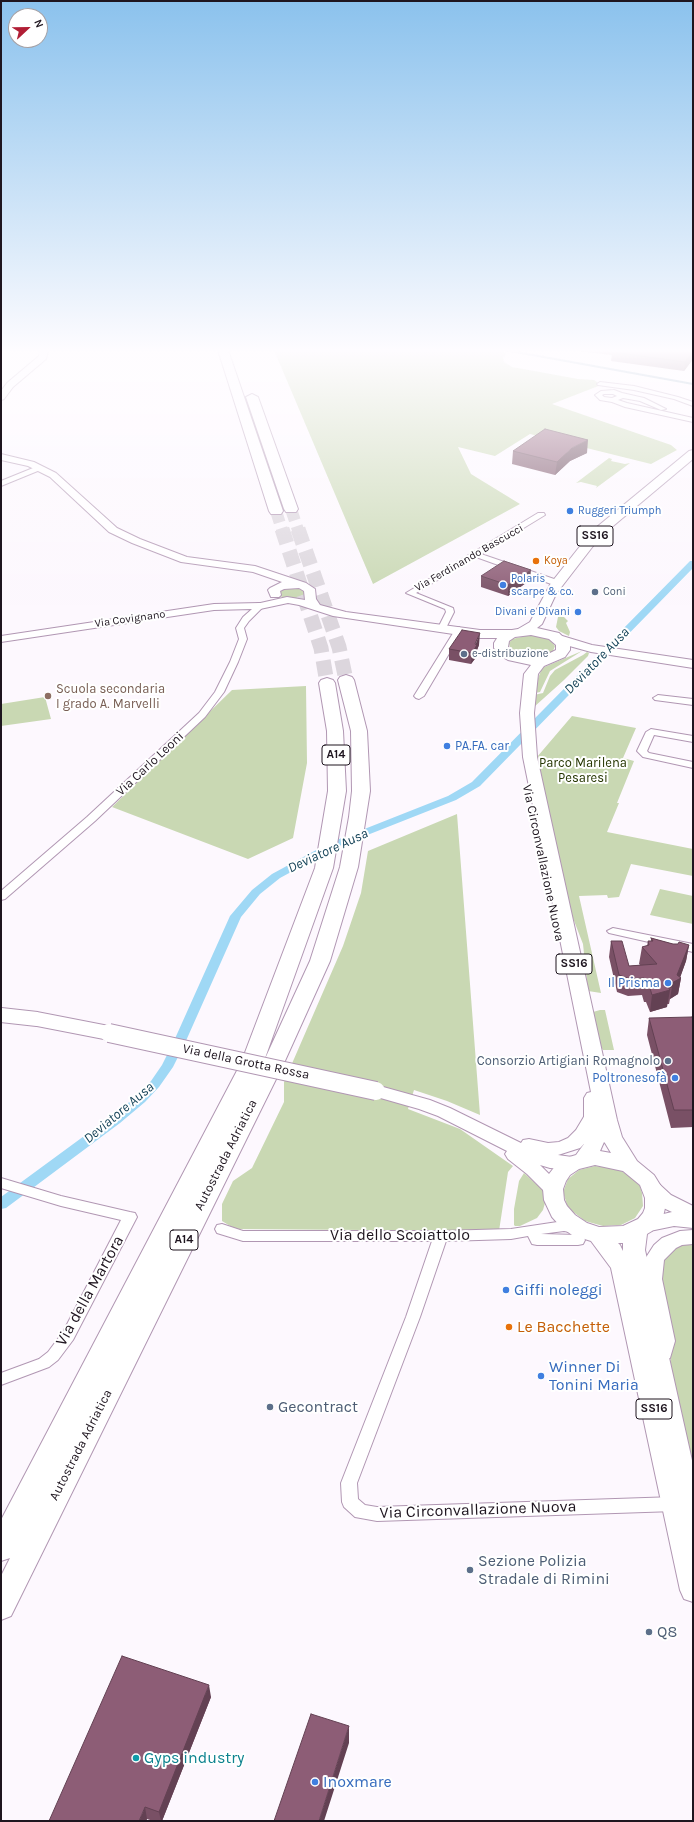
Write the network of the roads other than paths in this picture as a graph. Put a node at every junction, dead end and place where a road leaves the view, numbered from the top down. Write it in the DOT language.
graph roads {
  1 [pos="251,435"];
  2 [pos="266,435"];
  3 [pos="693,453"];
  4 [pos="1,457"];
  5 [pos="693,461"];
  6 [pos="41,468"];
  7 [pos="1,484"];
  8 [pos="291,509"];
  9 [pos="276,511"];
  10 [pos="541,515"];
  11 [pos="477,554"];
  12 [pos="273,575"];
  13 [pos="557,583"];
  14 [pos="297,584"];
  15 [pos="276,591"];
  16 [pos="309,594"];
  17 [pos="289,601"];
  18 [pos="260,606"];
  19 [pos="315,606"];
  20 [pos="442,628"];
  21 [pos="459,630"];
  22 [pos="517,632"];
  23 [pos="480,634"];
  24 [pos="557,638"];
  25 [pos="1,639"];
  26 [pos="501,648"];
  27 [pos="591,648"];
  28 [pos="560,654"];
  29 [pos="513,657"];
  30 [pos="544,661"];
  31 [pos="693,664"];
  32 [pos="346,680"];
  33 [pos="327,683"];
  34 [pos="419,696"];
  35 [pos="658,698"];
  36 [pos="693,702"];
  37 [pos="522,715"];
  38 [pos="693,739"];
  39 [pos="526,760"];
  40 [pos="693,765"];
  41 [pos="1,898"];
  42 [pos="613,931"];
  43 [pos="693,948"];
  44 [pos="1,1015"];
  45 [pos="595,1112"];
  46 [pos="484,1131"];
  47 [pos="578,1162"];
  48 [pos="630,1166"];
  49 [pos="1,1183"];
  50 [pos="652,1188"];
  51 [pos="553,1189"];
  52 [pos="693,1214"];
  53 [pos="693,1221"];
  54 [pos="641,1227"];
  55 [pos="222,1229"];
  56 [pos="585,1235"];
  57 [pos="441,1236"];
  58 [pos="693,1237"];
  59 [pos="659,1366"];
  60 [pos="1,1379"];
  61 [pos="675,1504"];
  62 [pos="693,1519"];
  63 [pos="1,1548"];
  64 [pos="693,1590"];
  65 [pos="1,1606"];
  1 -- 9 [label="highway"];
  2 -- 8 [label="highway"];
  3 -- 13 [label="main road, SS16"];
  4 -- 6 [label="street"];
  5 -- 24 [label="main road, SS16"];
  6 -- 7 [label="street"];
  6 -- 12 [label="street"];
  10 -- 11 [label="street, Via Ferdinando Bascucci"];
  11 -- 13 [label="street"];
  11 -- 20 [label="street, Via Ferdinando Bascucci"];
  12 -- 14 [label="street"];
  12 -- 15 [label="street"];
  13 -- 22 [label="main road, SS16"];
  14 -- 15 [label="street"];
  14 -- 16 [label="street"];
  15 -- 17 [label="street"];
  15 -- 18 [label="street"];
  16 -- 17 [label="street"];
  16 -- 19 [label="street"];
  17 -- 18 [label="street"];
  17 -- 19 [label="street"];
  18 -- 25 [label="street, Via Covignano"];
  18 -- 41 [label="street, Via Carlo Leoni"];
  19 -- 20 [label="street"];
  20 -- 21 [label="street"];
  21 -- 23 [label="street"];
  21 -- 34 [label="street"];
  22 -- 23 [label="street"];
  22 -- 24 [label="main road"];
  22 -- 26 [label="main road, SS16"];
  23 -- 26 [label="street"];
  24 -- 27 [label="street"];
  24 -- 28 [label="main road, SS16"];
  26 -- 29 [label="main road, Via Circonvallazione Nuova / SS16"];
  27 -- 28 [label="street"];
  27 -- 31 [label="street"];
  28 -- 30 [label="main road, Via Circonvallazione Nuova / SS16"];
  29 -- 30 [label="main road, Via Circonvallazione Nuova / SS16"];
  29 -- 37 [label="main road, Via Circonvallazione Nuova / SS16"];
  30 -- 37 [label="main road, Via Circonvallazione Nuova / SS16"];
  32 -- 65 [label="highway, Autostrada Adriatica / A14"];
  33 -- 63 [label="highway, Autostrada Adriatica / A14"];
  35 -- 36 [label="street"];
  37 -- 39 [label="main road, Via Circonvallazione Nuova / SS16"];
  38 -- 40 [label="street"];
  39 -- 45 [label="main road, Via Circonvallazione Nuova / SS16"];
  39 -- 48 [label="main road, Via Circonvallazione Nuova / SS16"];
  42 -- 43 [label="street"];
  44 -- 46 [label="street, Via della Grotta Rossa, bridge"];
  45 -- 46 [label="street"];
  45 -- 47 [label="main road, Via Circonvallazione Nuova / SS16"];
  46 -- 47 [label="street, Via della Grotta Rossa"];
  46 -- 51 [label="street, Via della Grotta Rossa"];
  47 -- 48 [label="main road, Via Circonvallazione Nuova / SS16"];
  47 -- 51 [label="main road, Via Circonvallazione Nuova / SS16"];
  48 -- 50 [label="main road, Via Circonvallazione Nuova / SS16"];
  49 -- 60 [label="street, Via della Martora"];
  50 -- 52 [label="street"];
  50 -- 54 [label="main road, Via Circonvallazione Nuova / SS16"];
  51 -- 56 [label="main road, SS16"];
  53 -- 54 [label="street"];
  54 -- 56 [label="main road"];
  54 -- 59 [label="main road, Via Circonvallazione Nuova / SS16"];
  55 -- 57 [label="street, Via dello Scoiattolo"];
  56 -- 57 [label="street, Via dello Scoiattolo"];
  56 -- 61 [label="main road, SS16"];
  57 -- 61 [label="street, Via Circonvallazione Nuova"];
  58 -- 59 [label="street, Via Circonvallazione Nuova"];
  59 -- 62 [label="main road, Via Circonvallazione Nuova / SS16"];
  61 -- 64 [label="main road, SS16"];
}
